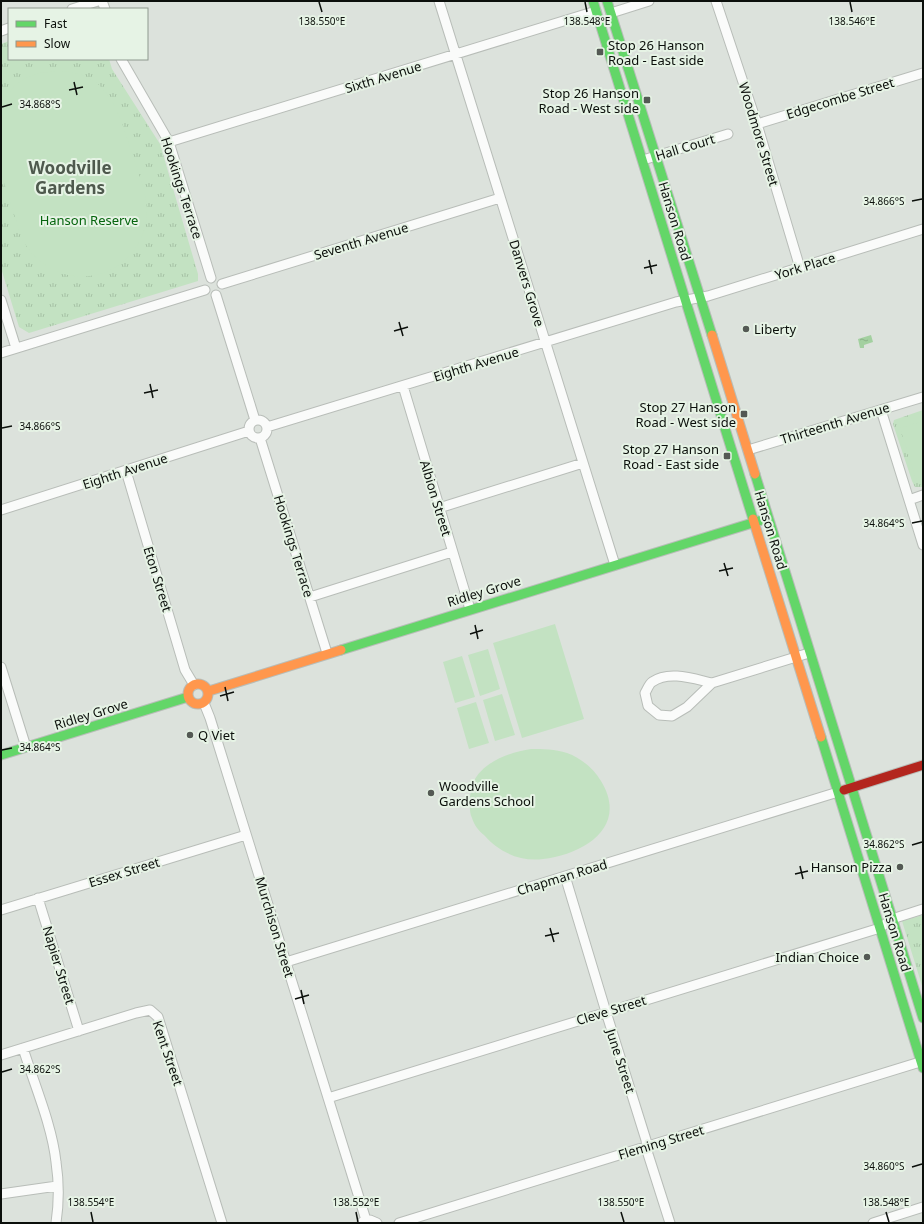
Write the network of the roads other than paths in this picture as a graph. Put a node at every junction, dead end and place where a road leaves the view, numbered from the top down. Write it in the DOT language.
graph roads {
  1 [pos="98,1"];
  2 [pos="439,1"];
  3 [pos="593,1"];
  4 [pos="607,1"];
  5 [pos="649,1"];
  6 [pos="716,1"];
  7 [pos="75,8"];
  8 [pos="596,11"];
  9 [pos="610,13"];
  10 [pos="456,55"];
  11 [pos="122,60"];
  12 [pos="923,72"];
  13 [pos="756,124"];
  14 [pos="728,134"];
  15 [pos="169,142"];
  16 [pos="656,156"];
  17 [pos="642,160"];
  18 [pos="500,198"];
  19 [pos="923,229"];
  20 [pos="800,268"];
  21 [pos="211,278"];
  22 [pos="222,284"];
  23 [pos="205,290"];
  24 [pos="216,295"];
  25 [pos="699,298"];
  26 [pos="1,300"];
  27 [pos="685,300"];
  28 [pos="545,342"];
  29 [pos="16,348"];
  30 [pos="1,353"];
  31 [pos="403,386"];
  32 [pos="923,397"];
  33 [pos="881,410"];
  34 [pos="255,420"];
  35 [pos="267,427"];
  36 [pos="249,431"];
  37 [pos="260,438"];
  38 [pos="731,447"];
  39 [pos="748,450"];
  40 [pos="583,463"];
  41 [pos="126,471"];
  42 [pos="923,495"];
  43 [pos="909,500"];
  44 [pos="439,508"];
  45 [pos="1,510"];
  46 [pos="768,519"];
  47 [pos="755,523"];
  48 [pos="923,545"];
  49 [pos="452,552"];
  50 [pos="614,565"];
  51 [pos="310,597"];
  52 [pos="470,609"];
  53 [pos="327,653"];
  54 [pos="809,653"];
  55 [pos="796,656"];
  56 [pos="1,667"];
  57 [pos="712,683"];
  58 [pos="194,684"];
  59 [pos="208,691"];
  60 [pos="188,697"];
  61 [pos="204,703"];
  62 [pos="26,747"];
  63 [pos="1,755"];
  64 [pos="923,765"];
  65 [pos="852,788"];
  66 [pos="838,792"];
  67 [pos="246,835"];
  68 [pos="565,876"];
  69 [pos="38,898"];
  70 [pos="923,909"];
  71 [pos="1,910"];
  72 [pos="892,919"];
  73 [pos="880,928"];
  74 [pos="286,962"];
  75 [pos="606,1012"];
  76 [pos="923,1018"];
  77 [pos="79,1031"];
  78 [pos="23,1048"];
  79 [pos="1,1055"];
  80 [pos="922,1063"];
  81 [pos="328,1098"];
  82 [pos="647,1146"];
  83 [pos="57,1186"];
  84 [pos="1,1194"];
  85 [pos="923,1208"];
  86 [pos="364,1222"];
  87 [pos="56,1223"];
  88 [pos="222,1223"];
  89 [pos="377,1223"];
  90 [pos="399,1223"];
  91 [pos="670,1223"];
  92 [pos="873,1223"];
  1 -- 7 [label="street"];
  2 -- 10 [label="street, Danvers Grove"];
  3 -- 8 [label="main road, Hanson Road"];
  4 -- 9 [label="main road, Hanson Road"];
  5 -- 9 [label="street"];
  6 -- 13 [label="street, Woodmore Street"];
  8 -- 9 [label="main road"];
  8 -- 10 [label="street, Sixth Avenue"];
  8 -- 17 [label="main road, Hanson Road"];
  9 -- 16 [label="main road, Hanson Road"];
  10 -- 15 [label="street, Sixth Avenue"];
  10 -- 18 [label="street, Danvers Grove"];
  11 -- 15 [label="street, Hookings Terrace"];
  12 -- 13 [label="street, Edgecombe Street"];
  13 -- 20 [label="street, Woodmore Street"];
  14 -- 16 [label="street, Hall Court"];
  15 -- 21 [label="street, Hookings Terrace"];
  16 -- 17 [label="street, Hall Court"];
  16 -- 25 [label="main road, Hanson Road"];
  17 -- 27 [label="main road, Hanson Road"];
  18 -- 22 [label="street, Seventh Avenue"];
  18 -- 28 [label="street, Danvers Grove"];
  19 -- 20 [label="street, York Place"];
  20 -- 25 [label="street, York Place"];
  21 -- 22 [label="street"];
  21 -- 23 [label="street"];
  22 -- 24 [label="street"];
  23 -- 24 [label="street"];
  23 -- 29 [label="street"];
  24 -- 34 [label="street"];
  25 -- 27 [label="street, York Place"];
  25 -- 39 [label="main road, Hanson Road"];
  26 -- 29 [label="street"];
  27 -- 28 [label="street, Eighth Avenue"];
  27 -- 38 [label="main road, Hanson Road"];
  28 -- 31 [label="street, Eighth Avenue"];
  28 -- 40 [label="street, Danvers Grove"];
  29 -- 30 [label="street"];
  31 -- 35 [label="street, Eighth Avenue"];
  31 -- 44 [label="street, Albion Street"];
  32 -- 33 [label="street, Thirteenth Avenue"];
  33 -- 39 [label="street, Thirteenth Avenue"];
  33 -- 43 [label="street"];
  34 -- 35 [label="street"];
  34 -- 36 [label="street"];
  35 -- 37 [label="street"];
  36 -- 37 [label="street"];
  36 -- 41 [label="street, Eighth Avenue"];
  37 -- 51 [label="street, Hookings Terrace"];
  38 -- 39 [label="main road"];
  38 -- 47 [label="main road, Hanson Road"];
  39 -- 46 [label="main road, Hanson Road"];
  40 -- 44 [label="street"];
  40 -- 50 [label="street, Danvers Grove"];
  41 -- 45 [label="street, Eighth Avenue"];
  41 -- 58 [label="street, Eton Street"];
  42 -- 43 [label="street"];
  43 -- 48 [label="street"];
  44 -- 49 [label="street, Albion Street"];
  46 -- 47 [label="main road, Ridley Grove"];
  46 -- 54 [label="main road, Hanson Road"];
  47 -- 50 [label="main road, Ridley Grove"];
  47 -- 55 [label="main road, Hanson Road"];
  49 -- 51 [label="street"];
  49 -- 52 [label="street, Albion Street"];
  50 -- 52 [label="main road, Ridley Grove"];
  51 -- 53 [label="street, Hookings Terrace"];
  52 -- 53 [label="main road, Ridley Grove"];
  53 -- 59 [label="main road, Ridley Grove"];
  54 -- 55 [label="street"];
  54 -- 65 [label="main road, Hanson Road"];
  55 -- 57 [label="street"];
  55 -- 66 [label="main road, Hanson Road"];
  56 -- 62 [label="street"];
  57 -- 57 [label="street"];
  58 -- 59 [label="main road"];
  58 -- 60 [label="main road"];
  59 -- 61 [label="main road"];
  60 -- 61 [label="main road"];
  60 -- 62 [label="main road, Ridley Grove"];
  61 -- 67 [label="street, Murchison Street"];
  62 -- 63 [label="main road, Ridley Grove"];
  64 -- 65 [label="main road"];
  65 -- 66 [label="main road"];
  65 -- 72 [label="main road, Hanson Road"];
  66 -- 68 [label="street, Chapman Road"];
  66 -- 73 [label="main road, Hanson Road"];
  67 -- 69 [label="street, Essex Street"];
  67 -- 74 [label="street, Murchison Street"];
  68 -- 74 [label="street, Chapman Road"];
  68 -- 75 [label="street, June Street"];
  69 -- 71 [label="street, Essex Street"];
  69 -- 77 [label="street, Napier Street"];
  70 -- 72 [label="street, Cleve Street"];
  72 -- 73 [label="street, Cleve Street"];
  72 -- 76 [label="main road, Hanson Road"];
  73 -- 75 [label="street, Cleve Street"];
  73 -- 80 [label="main road, Hanson Road"];
  74 -- 81 [label="street, Murchison Street"];
  75 -- 81 [label="street, Cleve Street"];
  75 -- 82 [label="street, June Street"];
  77 -- 78 [label="street, Kent Street"];
  77 -- 88 [label="street, Kent Street"];
  78 -- 79 [label="street, Kent Street"];
  78 -- 83 [label="street"];
  80 -- 82 [label="street, Fleming Street"];
  81 -- 86 [label="street, Murchison Street"];
  82 -- 90 [label="street, Fleming Street"];
  82 -- 91 [label="street, June Street"];
  83 -- 84 [label="street"];
  83 -- 87 [label="street"];
  85 -- 92 [label="street"];
  86 -- 89 [label="street"];
}
